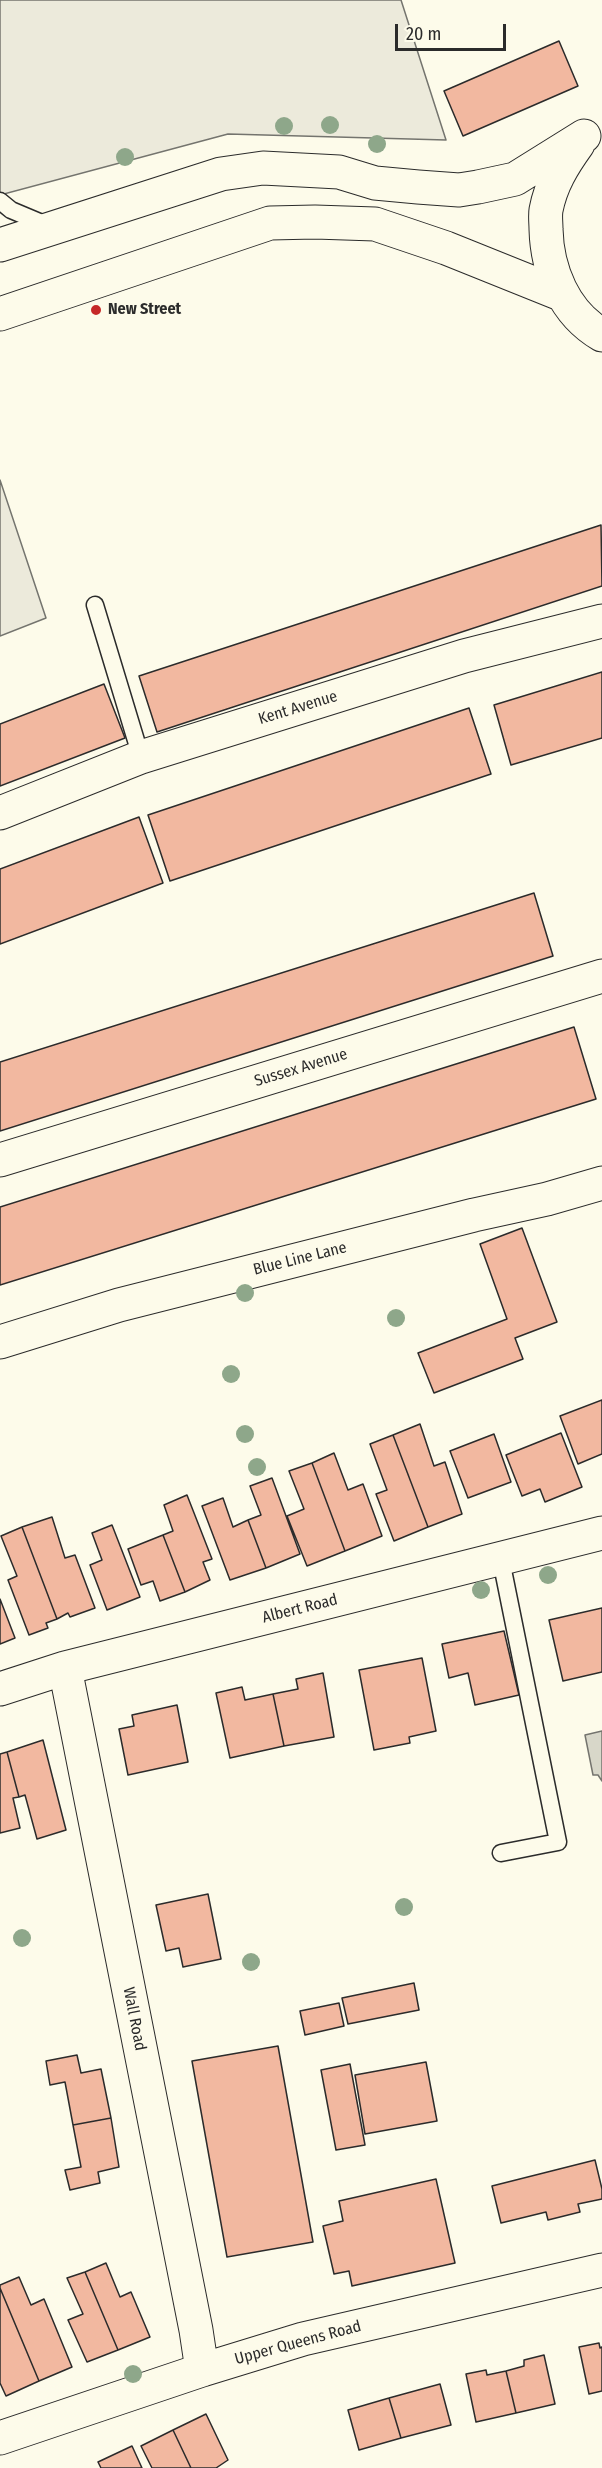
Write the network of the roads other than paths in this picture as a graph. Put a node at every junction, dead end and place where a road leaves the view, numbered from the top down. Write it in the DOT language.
graph roads {
  1 [pos="593,130"];
  2 [pos="0,201"];
  3 [pos="51,227"];
  4 [pos="0,245"];
  5 [pos="563,295"];
  6 [pos="6,306"];
  7 [pos="602,335"];
  8 [pos="95,605"];
  9 [pos="602,621"];
  10 [pos="141,757"];
  11 [pos="0,813"];
  12 [pos="602,976"];
  13 [pos="0,1160"];
  14 [pos="602,1183"];
  15 [pos="0,1342"];
  16 [pos="602,1533"];
  17 [pos="501,1560"];
  18 [pos="65,1668"];
  19 [pos="0,1689"];
  20 [pos="501,1853"];
  21 [pos="602,2270"];
  22 [pos="202,2370"];
  23 [pos="0,2438"];
  1 -- 3 [label="street"];
  1 -- 5 [label="street"];
  2 -- 3 [label="lane"];
  3 -- 4 [label="street"];
  5 -- 6 [label="street"];
  5 -- 7 [label="street"];
  8 -- 10 [label="lane"];
  9 -- 10 [label="street, Kent Avenue"];
  10 -- 11 [label="street, Kent Avenue"];
  12 -- 13 [label="street, Sussex Avenue"];
  14 -- 15 [label="street, Blue Line Lane"];
  16 -- 17 [label="street, Albert Road"];
  17 -- 18 [label="street, Albert Road"];
  17 -- 20 [label="lane"];
  18 -- 19 [label="street, Albert Road"];
  18 -- 22 [label="street, Wall Road"];
  21 -- 22 [label="street, Upper Queens Road"];
  22 -- 23 [label="street, Upper Queens Road"];
}
